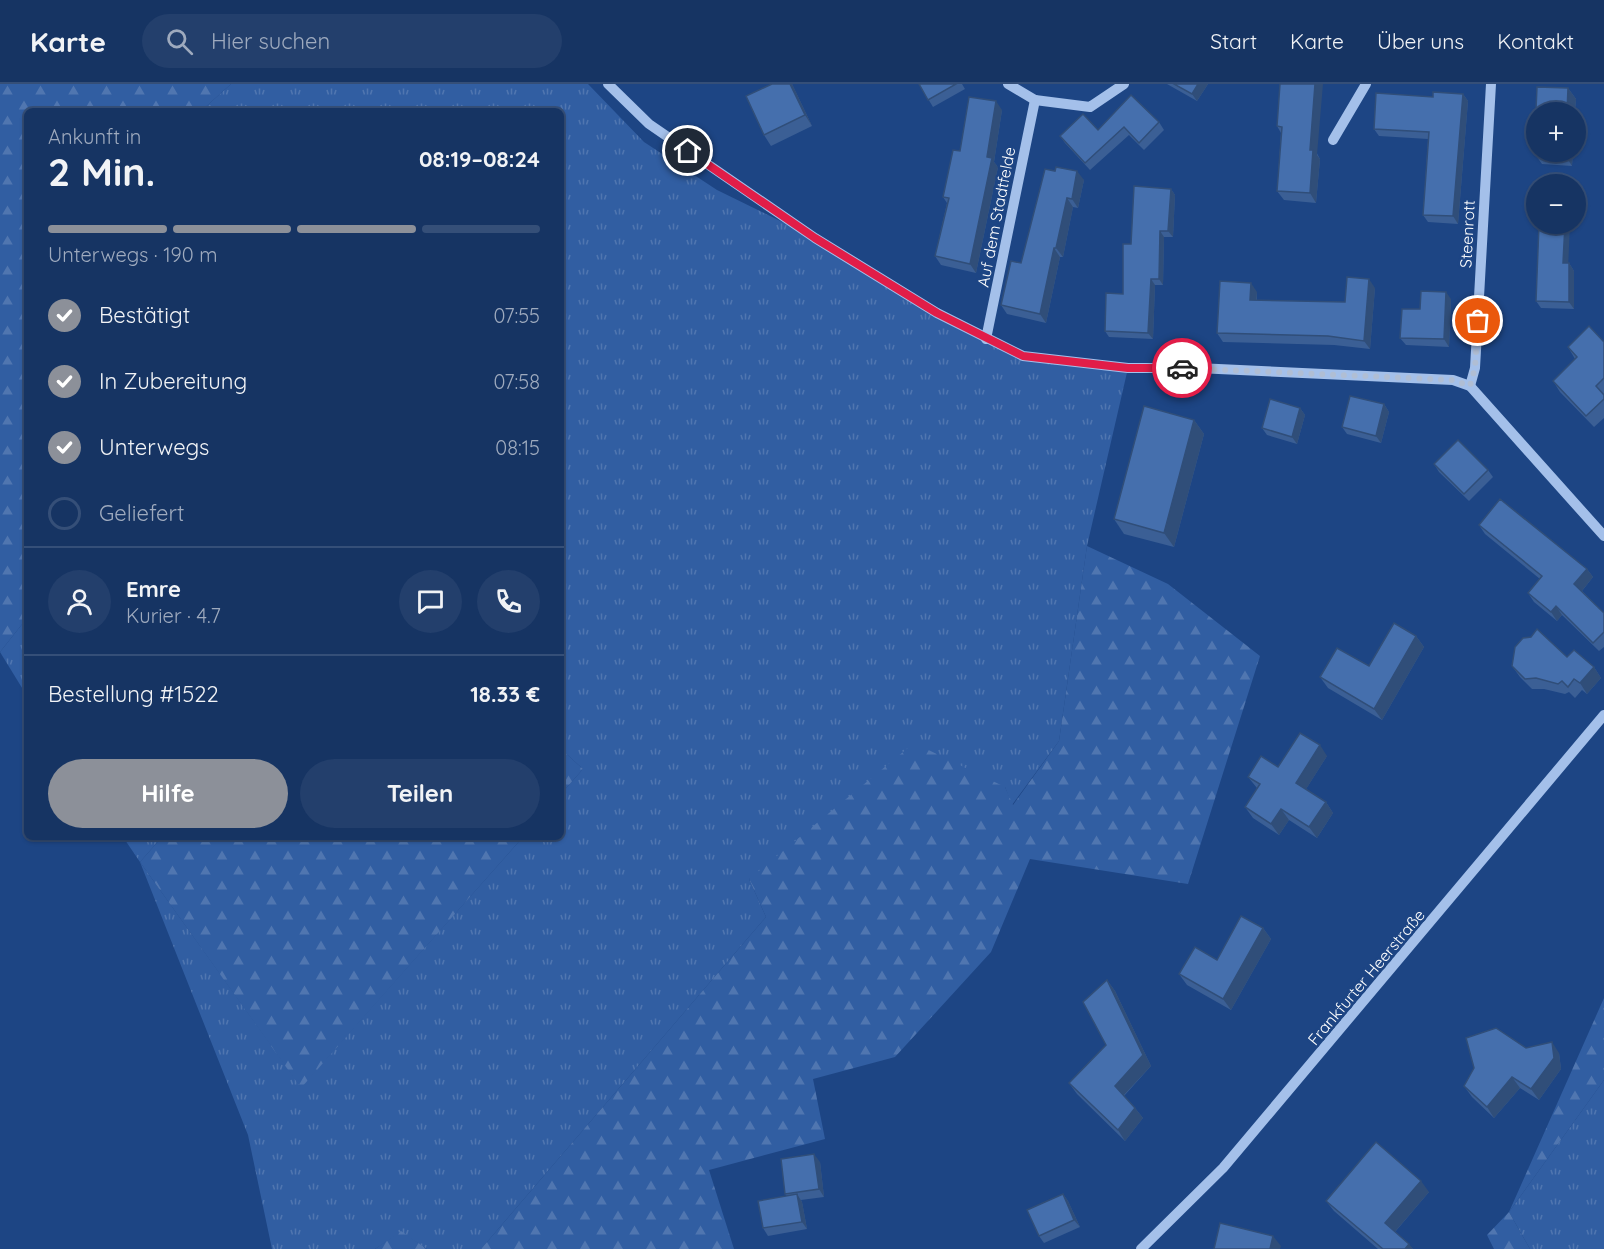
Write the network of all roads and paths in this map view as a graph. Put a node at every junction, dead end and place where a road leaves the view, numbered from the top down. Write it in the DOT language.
graph roads {
  1 [pos="608,84"];
  2 [pos="1008,84"];
  3 [pos="1124,84"];
  4 [pos="1366,84"];
  5 [pos="1491,84"];
  6 [pos="1035,100"];
  7 [pos="1333,140"];
  8 [pos="986,339"];
  9 [pos="1470,386"];
  10 [pos="1604,536"];
  11 [pos="1604,715"];
  12 [pos="1141,1249"];
  1 -- 8 [label="street"];
  2 -- 6 [label="street"];
  3 -- 6 [label="street"];
  4 -- 7 [label="street"];
  5 -- 9 [label="street, Steenrott"];
  6 -- 8 [label="street, Auf dem Stadtfelde"];
  8 -- 9 [label="street"];
  9 -- 10 [label="street"];
  11 -- 12 [label="street, Frankfurter Heerstraße"];
}
